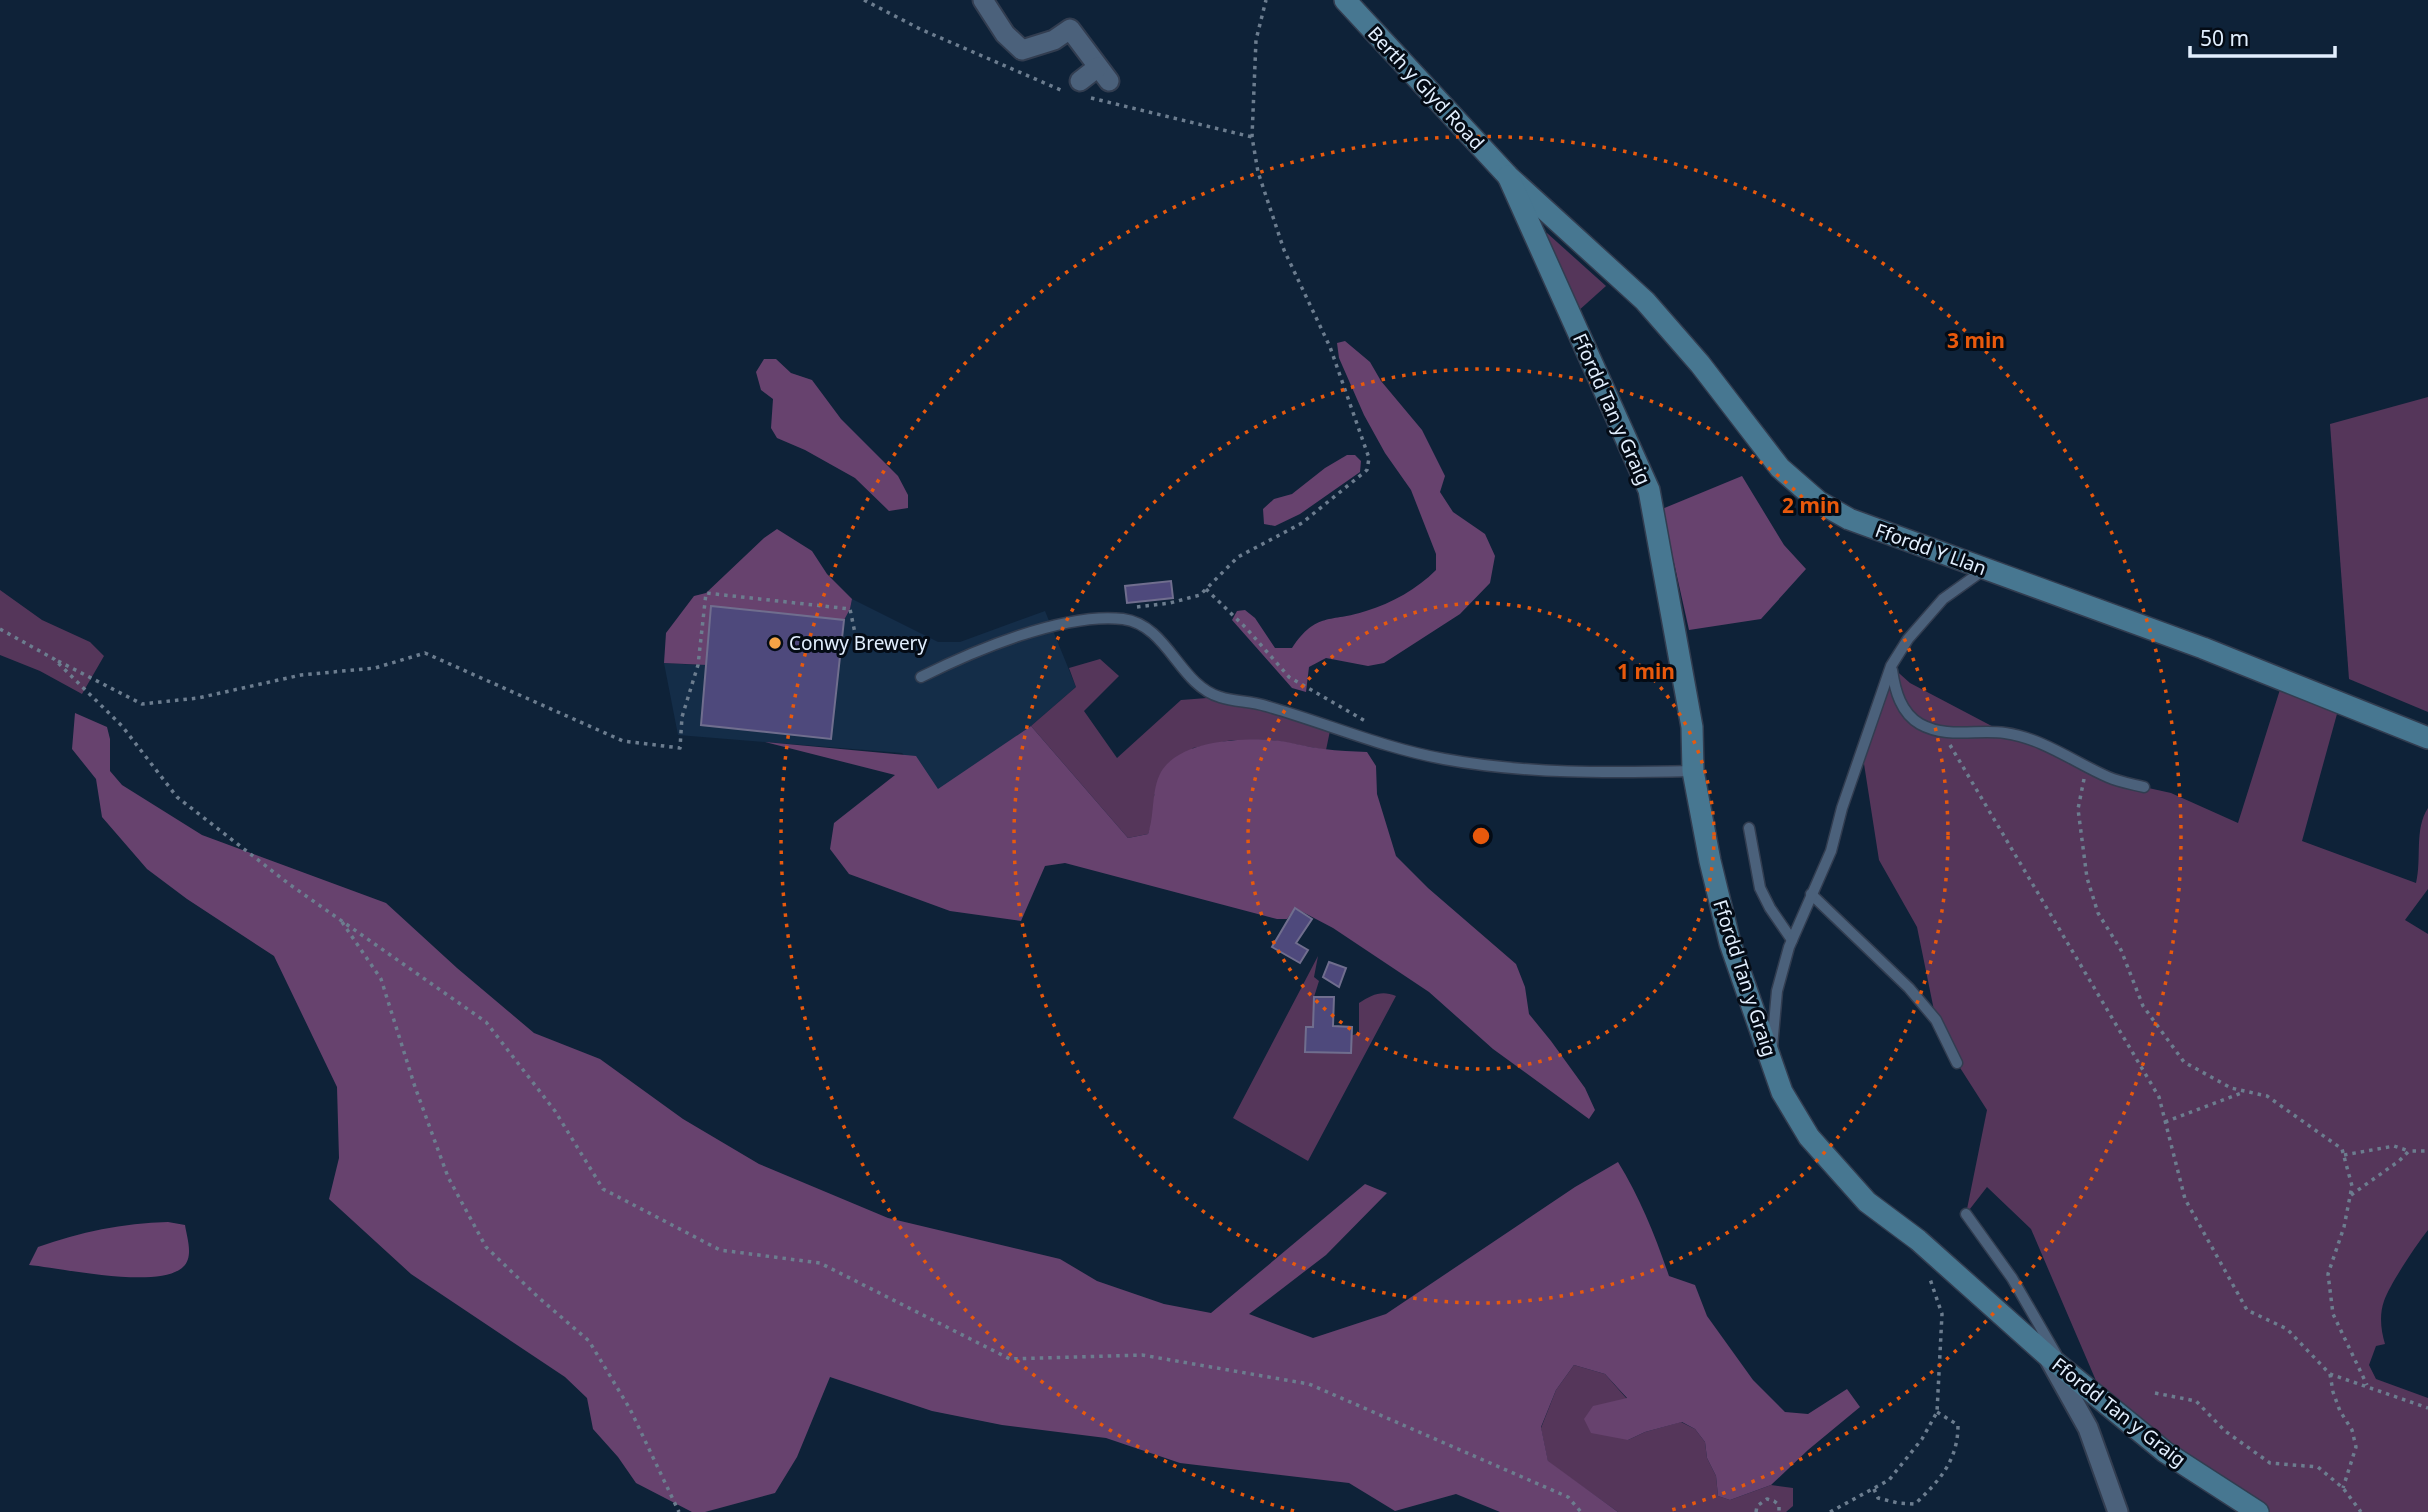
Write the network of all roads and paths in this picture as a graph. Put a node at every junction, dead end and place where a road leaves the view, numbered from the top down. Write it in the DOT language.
graph roads {
  1 [pos="864,0"];
  2 [pos="983,0"];
  3 [pos="1266,0"];
  4 [pos="1345,0"];
  5 [pos="1078,90"];
  6 [pos="1252,137"];
  7 [pos="1507,176"];
  8 [pos="1986,569"];
  9 [pos="1206,589"];
  10 [pos="1134,607"];
  11 [pos="0,629"];
  12 [pos="857,643"];
  13 [pos="54,659"];
  14 [pos="1891,666"];
  15 [pos="921,677"];
  16 [pos="1942,732"];
  17 [pos="2428,738"];
  18 [pos="1371,739"];
  19 [pos="2086,766"];
  20 [pos="1693,771"];
  21 [pos="2144,787"];
  22 [pos="1749,828"];
  23 [pos="1811,894"];
  24 [pos="341,920"];
  25 [pos="1792,940"];
  26 [pos="1770,1060"];
  27 [pos="1957,1063"];
  28 [pos="2246,1091"];
  29 [pos="2165,1122"];
  30 [pos="2409,1151"];
  31 [pos="2428,1151"];
  32 [pos="2344,1155"];
  33 [pos="2350,1195"];
  34 [pos="1966,1214"];
  35 [pos="1930,1277"];
  36 [pos="2049,1357"];
  37 [pos="2066,1371"];
  38 [pos="2330,1374"];
  39 [pos="2368,1387"];
  40 [pos="2155,1393"];
  41 [pos="2428,1408"];
  42 [pos="1937,1412"];
  43 [pos="2343,1488"];
  44 [pos="1874,1489"];
  45 [pos="679,1512"];
  46 [pos="1581,1512"];
  47 [pos="1756,1512"];
  48 [pos="1779,1512"];
  49 [pos="1830,1512"];
  50 [pos="2118,1512"];
  51 [pos="2258,1512"];
  52 [pos="2361,1512"];
  1 -- 5 [label="path"];
  2 -- 5 [label="street"];
  3 -- 6 [label="path"];
  4 -- 7 [label="street, Berth y Glyd Road"];
  5 -- 6 [label="path"];
  6 -- 9 [label="path"];
  7 -- 8 [label="street, Ffordd Y Llan"];
  7 -- 20 [label="street, Ffordd Tan y Graig"];
  8 -- 14 [label="lane"];
  8 -- 17 [label="street, Ffordd Y Llan"];
  9 -- 10 [label="path"];
  9 -- 18 [label="path"];
  11 -- 13 [label="path"];
  12 -- 13 [label="path"];
  13 -- 24 [label="path"];
  14 -- 16 [label="lane"];
  14 -- 23 [label="lane"];
  15 -- 18 [label="lane"];
  16 -- 19 [label="lane"];
  16 -- 29 [label="path"];
  18 -- 20 [label="lane"];
  19 -- 21 [label="lane"];
  19 -- 28 [label="path"];
  20 -- 26 [label="street, Ffordd Tan y Graig"];
  22 -- 25 [label="lane"];
  23 -- 25 [label="lane"];
  23 -- 27 [label="lane"];
  24 -- 45 [label="path"];
  24 -- 46 [label="path"];
  25 -- 26 [label="lane"];
  26 -- 36 [label="street, Ffordd Tan y Graig"];
  28 -- 29 [label="path"];
  28 -- 32 [label="path"];
  29 -- 38 [label="path"];
  30 -- 31 [label="path"];
  30 -- 32 [label="path"];
  30 -- 33 [label="path"];
  32 -- 33 [label="path"];
  33 -- 39 [label="path"];
  34 -- 37 [label="lane"];
  35 -- 42 [label="path"];
  36 -- 37 [label="street, Ffordd Tan y Graig"];
  36 -- 50 [label="street"];
  37 -- 51 [label="street, Ffordd Tan y Graig"];
  38 -- 39 [label="path"];
  38 -- 43 [label="path"];
  39 -- 41 [label="path"];
  40 -- 43 [label="path"];
  42 -- 44 [label="path"];
  42 -- 44 [label="path"];
  43 -- 52 [label="path"];
  44 -- 49 [label="path"];
  47 -- 48 [label="path"];
}
